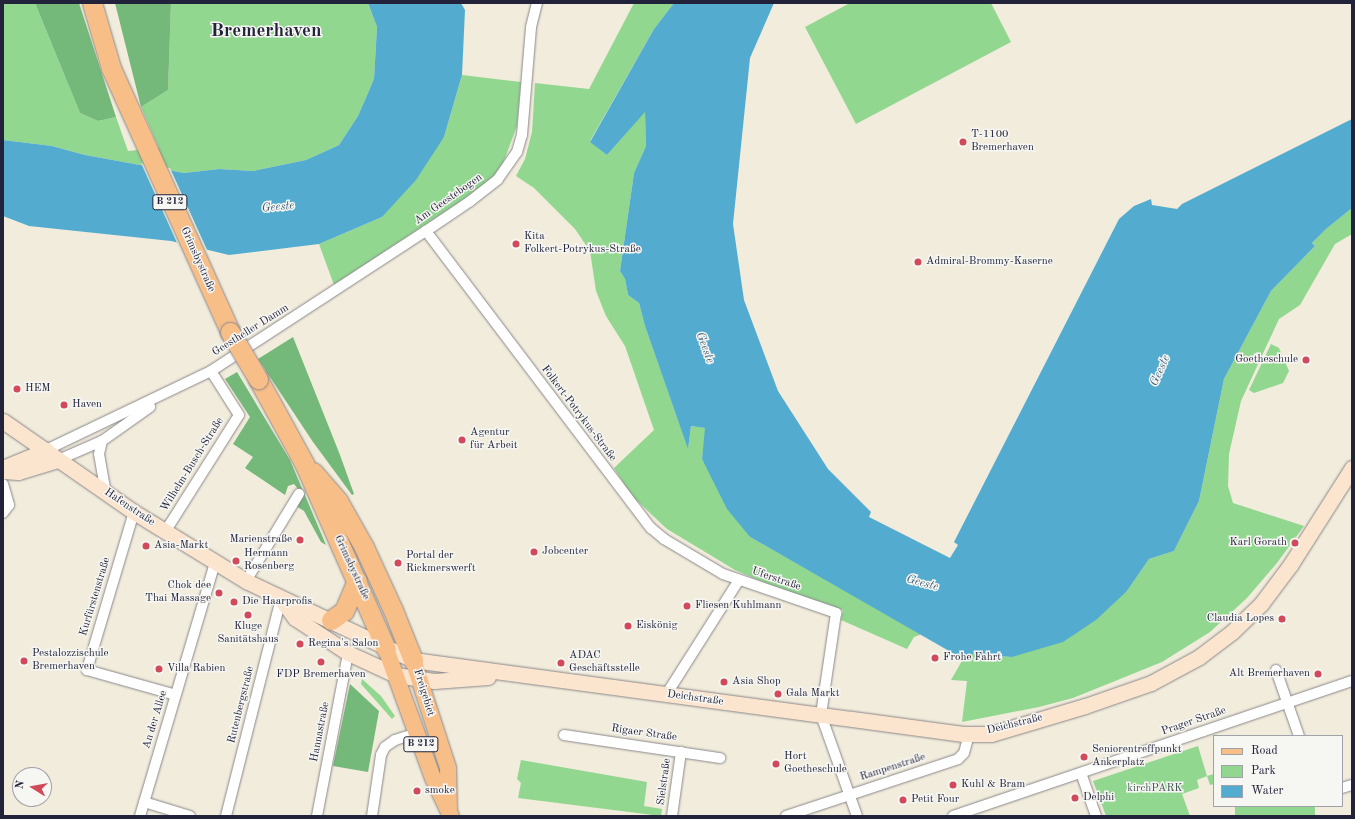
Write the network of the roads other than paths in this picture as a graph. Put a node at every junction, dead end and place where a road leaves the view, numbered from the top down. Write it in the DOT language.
graph roads {
  1 [pos="92,3"];
  2 [pos="537,3"];
  3 [pos="426,231"];
  4 [pos="340,288"];
  5 [pos="211,371"];
  6 [pos="173,391"];
  7 [pos="3,421"];
  8 [pos="102,441"];
  9 [pos="46,450"];
  10 [pos="58,460"];
  11 [pos="304,463"];
  12 [pos="1352,468"];
  13 [pos="3,470"];
  14 [pos="3,484"];
  15 [pos="106,493"];
  16 [pos="299,494"];
  17 [pos="134,512"];
  18 [pos="3,514"];
  19 [pos="165,532"];
  20 [pos="215,562"];
  21 [pos="739,580"];
  22 [pos="246,581"];
  23 [pos="357,581"];
  24 [pos="281,599"];
  25 [pos="331,620"];
  26 [pos="386,649"];
  27 [pos="348,653"];
  28 [pos="413,660"];
  29 [pos="1276,670"];
  30 [pos="506,674"];
  31 [pos="396,675"];
  32 [pos="420,680"];
  33 [pos="1352,681"];
  34 [pos="176,695"];
  35 [pos="666,695"];
  36 [pos="1288,703"];
  37 [pos="821,715"];
  38 [pos="417,733"];
  39 [pos="969,734"];
  40 [pos="564,735"];
  41 [pos="1299,735"];
  42 [pos="681,752"];
  43 [pos="720,758"];
  44 [pos="1081,773"];
  45 [pos="850,795"];
  46 [pos="144,802"];
  47 [pos="450,814"];
  48 [pos="140,816"];
  49 [pos="190,816"];
  50 [pos="226,816"];
  51 [pos="317,816"];
  52 [pos="372,816"];
  53 [pos="672,816"];
  54 [pos="786,816"];
  55 [pos="857,816"];
  56 [pos="953,816"];
  57 [pos="1096,816"];
  1 -- 11 [label="highway, Grimsbystraße / B 212, bridge"];
  2 -- 3 [label="street, Am Geestebogen"];
  3 -- 4 [label="street, Am Geestebogen"];
  3 -- 21 [label="street, Folkert-Potrykus-Straße"];
  4 -- 5 [label="street, Geestheller Damm"];
  5 -- 6 [label="street, Geestheller Damm"];
  5 -- 19 [label="street, Wilhelm-Busch-Straße"];
  6 -- 8 [label="street, Geestheller Damm"];
  6 -- 9 [label="street, Geestheller Damm"];
  7 -- 9 [label="main road, Hafenstraße"];
  8 -- 10 [label="street, Geestheller Damm"];
  8 -- 15 [label="street"];
  9 -- 10 [label="main road, Hafenstraße"];
  9 -- 13 [label="main road"];
  10 -- 13 [label="main road"];
  10 -- 15 [label="main road, Hafenstraße"];
  11 -- 23 [label="highway, Grimsbystraße"];
  11 -- 28 [label="highway, Grimsbystraße"];
  12 -- 39 [label="main road, Deichstraße"];
  14 -- 18 [label="street"];
  15 -- 17 [label="main road, Hafenstraße"];
  16 -- 22 [label="street"];
  17 -- 19 [label="main road, Hafenstraße"];
  17 -- 34 [label="street, Kurfürstenstraße"];
  19 -- 20 [label="main road, Hafenstraße"];
  20 -- 22 [label="main road, Hafenstraße"];
  20 -- 34 [label="street, An der Allee"];
  21 -- 35 [label="street, Uferstraße"];
  21 -- 37 [label="street, Uferstraße"];
  22 -- 24 [label="main road, Hafenstraße"];
  23 -- 25 [label="highway"];
  23 -- 26 [label="highway, Grimsbystraße"];
  24 -- 25 [label="main road, Hafenstraße"];
  24 -- 27 [label="main road, Hafenstraße"];
  24 -- 50 [label="street, Rutenbergstraße"];
  25 -- 26 [label="main road, Hafenstraße"];
  26 -- 28 [label="main road, Hafenstraße"];
  26 -- 31 [label="main road, Grimsbystraße / B 212"];
  27 -- 31 [label="main road, Hafenstraße"];
  27 -- 51 [label="street, Hannastraße"];
  28 -- 30 [label="main road, Deichstraße"];
  28 -- 32 [label="main road, Freigebiet / B 212"];
  29 -- 36 [label="street"];
  30 -- 32 [label="main road, Deichstraße"];
  30 -- 35 [label="main road, Deichstraße"];
  31 -- 32 [label="main road, Deichstraße"];
  31 -- 38 [label="main road, B 212"];
  32 -- 47 [label="main road, Freigebiet / B 212"];
  33 -- 36 [label="street, Prager Straße"];
  34 -- 46 [label="street, An der Allee"];
  35 -- 37 [label="main road, Deichstraße"];
  36 -- 41 [label="street"];
  36 -- 44 [label="street, Prager Straße"];
  37 -- 39 [label="main road, Deichstraße"];
  37 -- 45 [label="street"];
  38 -- 47 [label="main road, B 212"];
  38 -- 52 [label="street"];
  39 -- 45 [label="street, Rampenstraße"];
  40 -- 42 [label="street, Rigaer Straße"];
  42 -- 43 [label="street, Rigaer Straße"];
  42 -- 53 [label="street, Sielstraße"];
  44 -- 56 [label="street, Prager Straße"];
  44 -- 57 [label="street"];
  45 -- 54 [label="street, Rampenstraße"];
  45 -- 55 [label="street"];
  46 -- 48 [label="street, An der Allee"];
  46 -- 49 [label="street"];
}
